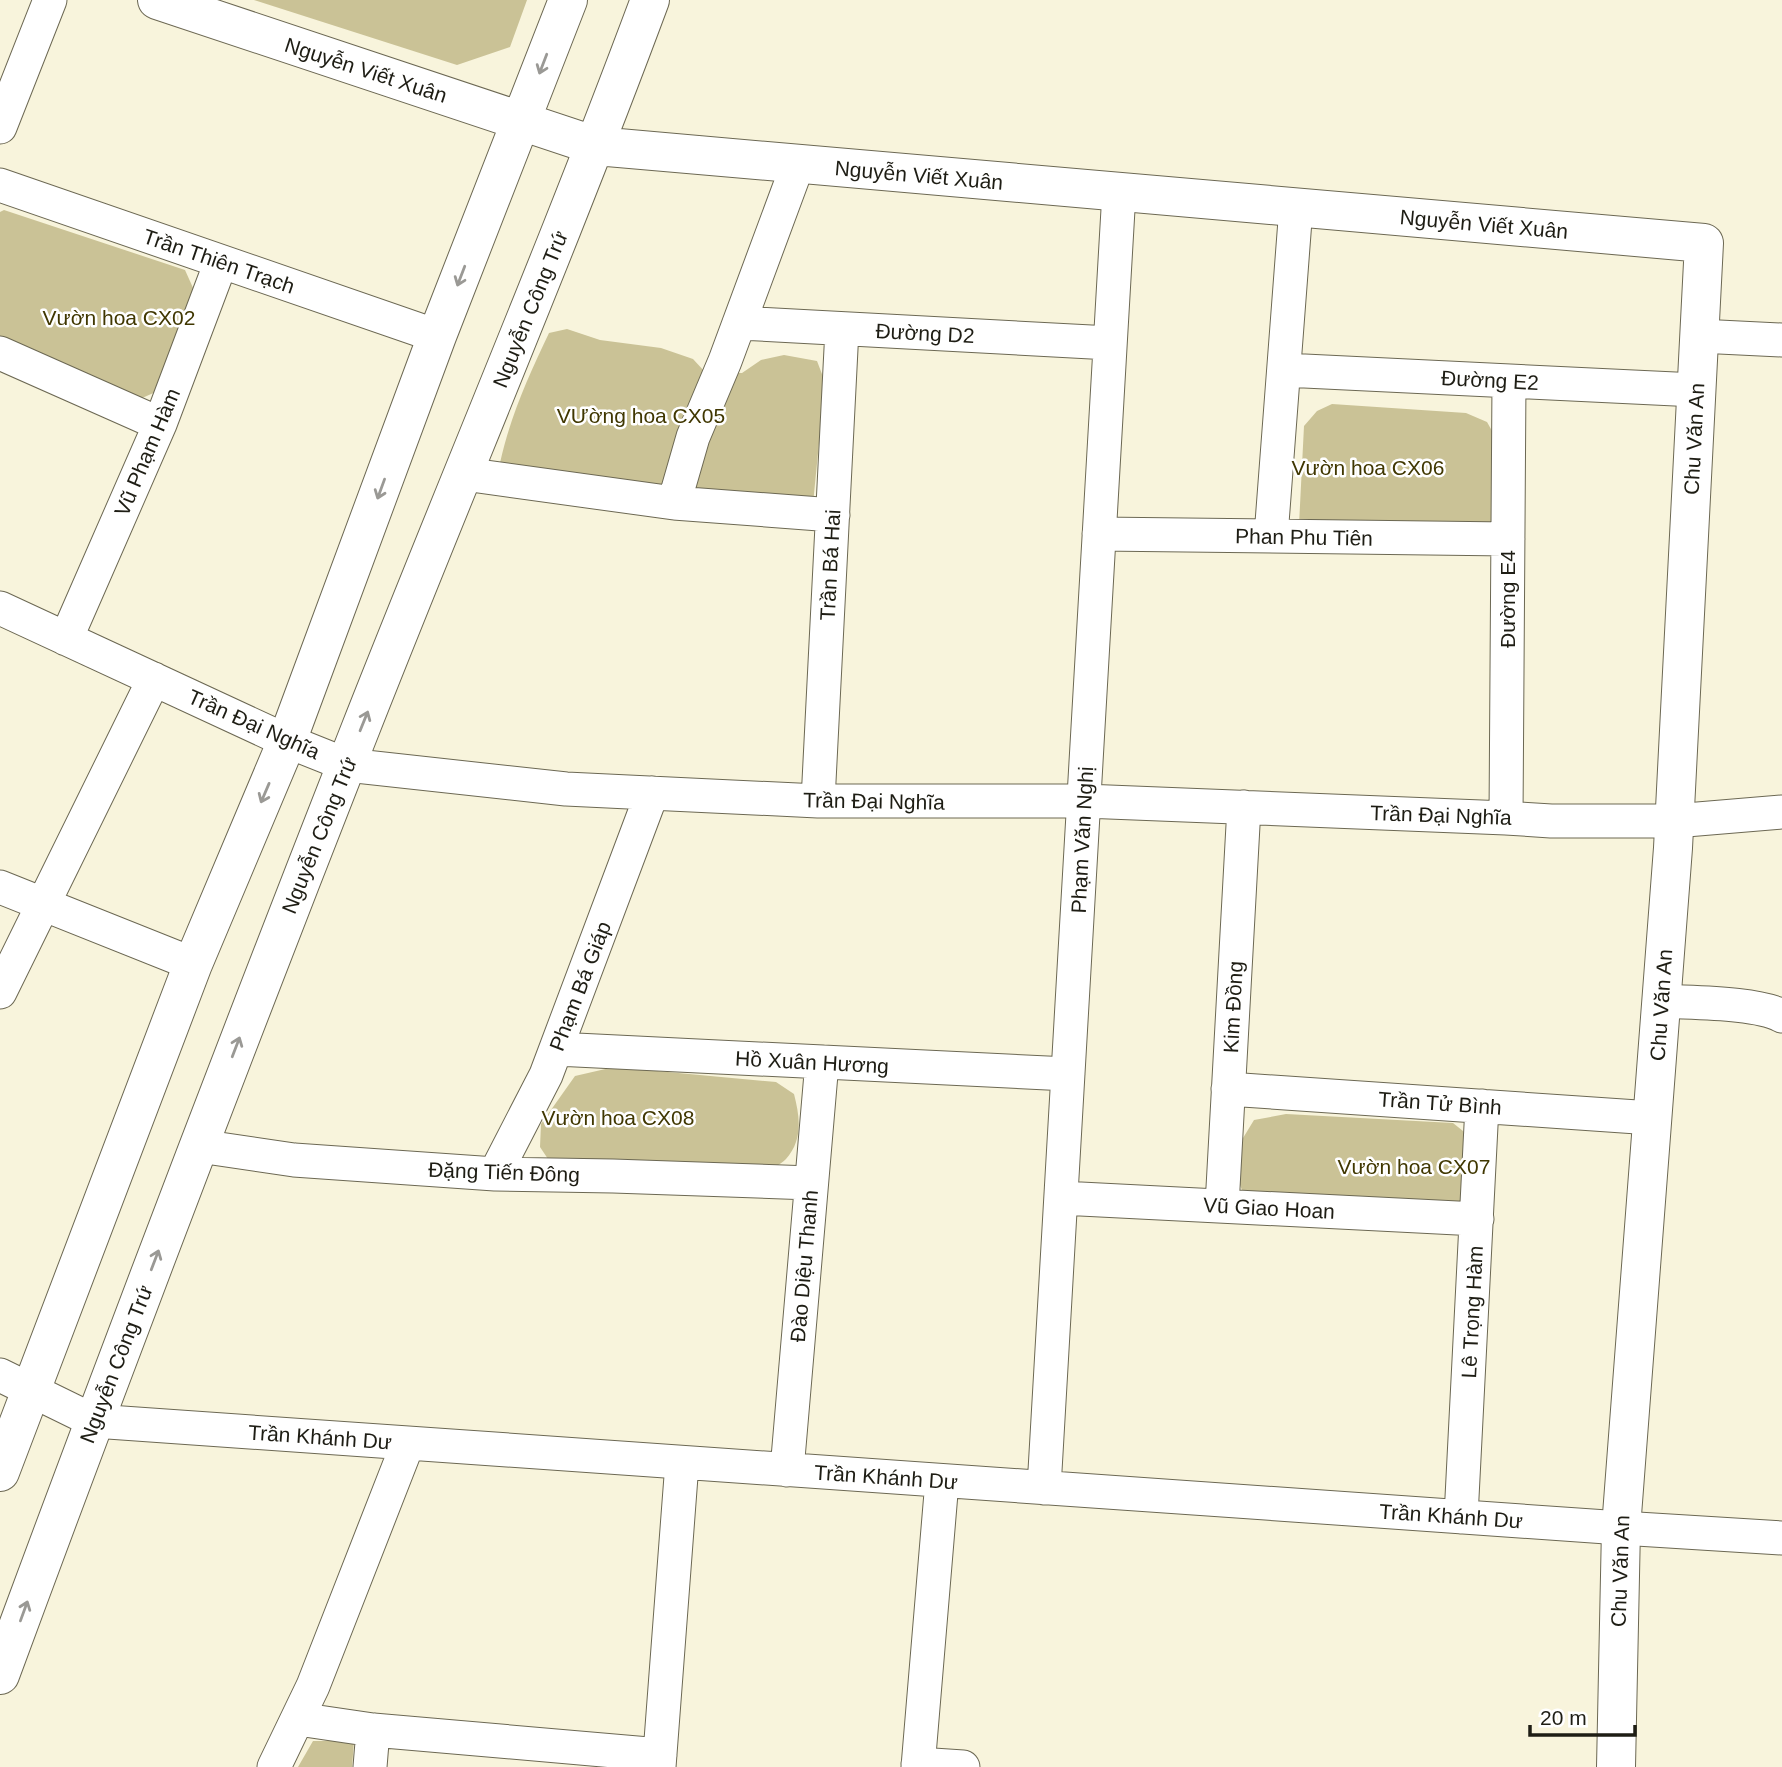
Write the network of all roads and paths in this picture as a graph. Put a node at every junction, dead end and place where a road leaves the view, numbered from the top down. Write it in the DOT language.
graph roads {
  1 [pos="50,0"];
  2 [pos="157,0"];
  3 [pos="568,0"];
  4 [pos="650,0"];
  5 [pos="521,121"];
  6 [pos="0,127"];
  7 [pos="596,146"];
  8 [pos="798,164"];
  9 [pos="0,185"];
  10 [pos="1119,192"];
  11 [pos="1296,208"];
  12 [pos="1704,243"];
  13 [pos="221,262"];
  14 [pos="739,323"];
  15 [pos="842,329"];
  16 [pos="437,336"];
  17 [pos="1699,336"];
  18 [pos="1782,340"];
  19 [pos="1110,343"];
  20 [pos="0,354"];
  21 [pos="1284,370"];
  22 [pos="1509,381"];
  23 [pos="1696,390"];
  24 [pos="160,424"];
  25 [pos="464,474"];
  26 [pos="674,503"];
  27 [pos="833,515"];
  28 [pos="1099,534"];
  29 [pos="1271,536"];
  30 [pos="1508,539"];
  31 [pos="0,608"];
  32 [pos="66,639"];
  33 [pos="154,679"];
  34 [pos="287,741"];
  35 [pos="347,765"];
  36 [pos="652,793"];
  37 [pos="1084,801"];
  38 [pos="818,802"];
  39 [pos="1244,807"];
  40 [pos="1782,812"];
  41 [pos="1506,818"];
  42 [pos="1674,821"];
  43 [pos="0,887"];
  44 [pos="43,906"];
  45 [pos="193,964"];
  46 [pos="0,992"];
  47 [pos="1661,1001"];
  48 [pos="1782,1016"];
  49 [pos="556,1049"];
  50 [pos="822,1062"];
  51 [pos="1068,1074"];
  52 [pos="1228,1088"];
  53 [pos="1482,1106"];
  54 [pos="1652,1118"];
  55 [pos="199,1146"];
  56 [pos="495,1174"];
  57 [pos="811,1183"];
  58 [pos="1061,1198"];
  59 [pos="1222,1206"];
  60 [pos="1477,1219"];
  61 [pos="16,1383"];
  62 [pos="94,1421"];
  63 [pos="408,1443"];
  64 [pos="682,1463"];
  65 [pos="787,1470"];
  66 [pos="0,1472"];
  67 [pos="942,1481"];
  68 [pos="1044,1488"];
  69 [pos="1461,1517"];
  70 [pos="1621,1528"];
  71 [pos="1782,1538"];
  72 [pos="0,1675"];
  73 [pos="298,1719"];
  74 [pos="373,1730"];
  75 [pos="659,1761"];
  76 [pos="918,1766"];
  77 [pos="274,1767"];
  78 [pos="370,1767"];
  79 [pos="963,1767"];
  80 [pos="1616,1767"];
  1 -- 6 [label="street"];
  2 -- 5 [label="street, Nguyễn Viết Xuân"];
  3 -- 5 [label="street, one-way"];
  4 -- 7 [label="street, Nguyễn Công Trứ"];
  5 -- 7 [label="street, Nguyễn Viết Xuân"];
  5 -- 16 [label="street, one-way"];
  7 -- 8 [label="street, Nguyễn Viết Xuân"];
  7 -- 25 [label="street, Nguyễn Công Trứ"];
  8 -- 10 [label="street, Nguyễn Viết Xuân"];
  8 -- 14 [label="street"];
  9 -- 13 [label="street, Trần Thiên Trạch"];
  10 -- 11 [label="street, Nguyễn Viết Xuân"];
  10 -- 19 [label="street, Phạm Văn Nghị"];
  11 -- 12 [label="street, Nguyễn Viết Xuân"];
  11 -- 21 [label="street"];
  12 -- 17 [label="street, Chu Văn An"];
  13 -- 16 [label="street, Trần Thiên Trạch"];
  13 -- 24 [label="street, Vũ Phạm Hàm"];
  14 -- 15 [label="street, Đường D2"];
  14 -- 26 [label="street"];
  15 -- 19 [label="street, Đường D2"];
  15 -- 27 [label="street, Trần Bá Hai"];
  16 -- 34 [label="street, one-way"];
  17 -- 18 [label="street"];
  17 -- 23 [label="street, Chu Văn An"];
  19 -- 28 [label="street, Phạm Văn Nghị"];
  20 -- 24 [label="street"];
  21 -- 22 [label="street, Đường E2"];
  21 -- 29 [label="street"];
  22 -- 23 [label="street, Đường E2"];
  22 -- 30 [label="street, Đường E4"];
  23 -- 42 [label="street, Chu Văn An"];
  24 -- 32 [label="street, Vũ Phạm Hàm"];
  25 -- 26 [label="street"];
  35 -- 25 [label="street, Nguyễn Công Trứ, one-way"];
  26 -- 27 [label="street"];
  27 -- 38 [label="street, Trần Bá Hai"];
  28 -- 29 [label="street, Phan Phu Tiên"];
  28 -- 37 [label="street, Phạm Văn Nghị"];
  29 -- 30 [label="street, Phan Phu Tiên"];
  30 -- 41 [label="street, Đường E4"];
  31 -- 32 [label="street, Trần Đại Nghĩa"];
  32 -- 33 [label="street, Trần Đại Nghĩa"];
  33 -- 34 [label="street, Trần Đại Nghĩa"];
  33 -- 44 [label="street"];
  34 -- 35 [label="street, Trần Đại Nghĩa"];
  34 -- 45 [label="street, one-way"];
  35 -- 36 [label="street, Trần Đại Nghĩa"];
  55 -- 35 [label="street, Nguyễn Công Trứ, one-way"];
  36 -- 38 [label="street, Trần Đại Nghĩa"];
  36 -- 49 [label="street, Phạm Bá Giáp"];
  37 -- 38 [label="street, Trần Đại Nghĩa"];
  37 -- 39 [label="street, Trần Đại Nghĩa"];
  37 -- 51 [label="street, Phạm Văn Nghị"];
  39 -- 41 [label="street, Trần Đại Nghĩa"];
  39 -- 52 [label="street, Kim Đồng"];
  40 -- 42 [label="street, Trần Đại Nghĩa"];
  41 -- 42 [label="street, Trần Đại Nghĩa"];
  42 -- 47 [label="street, Chu Văn An"];
  43 -- 44 [label="street"];
  44 -- 45 [label="street"];
  44 -- 46 [label="street"];
  45 -- 61 [label="street"];
  47 -- 48 [label="street"];
  47 -- 54 [label="street, Chu Văn An"];
  49 -- 50 [label="street, Hồ Xuân Hương"];
  49 -- 56 [label="street, Phạm Bá Giáp"];
  50 -- 51 [label="street, Hồ Xuân Hương"];
  50 -- 57 [label="street, Đào Diệu Thanh"];
  51 -- 58 [label="street, Phạm Văn Nghị"];
  52 -- 53 [label="street, Trần Tử Bình"];
  52 -- 59 [label="street, Kim Đồng"];
  53 -- 54 [label="street, Trần Tử Bình"];
  53 -- 60 [label="street, Lê Trọng Hàm"];
  54 -- 70 [label="street, Chu Văn An"];
  55 -- 56 [label="street, Đặng Tiến Đông"];
  62 -- 55 [label="street, Nguyễn Công Trứ, one-way"];
  56 -- 57 [label="street, Đặng Tiến Đông"];
  57 -- 65 [label="street, Đào Diệu Thanh"];
  58 -- 59 [label="street, Vũ Giao Hoan"];
  58 -- 68 [label="street, Phạm Văn Nghị"];
  59 -- 60 [label="street, Vũ Giao Hoan"];
  60 -- 69 [label="street, Lê Trọng Hàm"];
  61 -- 62 [label="street, Trần Khánh Dư"];
  61 -- 66 [label="street"];
  62 -- 63 [label="street, Trần Khánh Dư"];
  72 -- 62 [label="street, Nguyễn Công Trứ, one-way"];
  63 -- 64 [label="street, Trần Khánh Dư"];
  63 -- 73 [label="street"];
  64 -- 65 [label="street, Trần Khánh Dư"];
  64 -- 75 [label="street"];
  65 -- 67 [label="street, Trần Khánh Dư"];
  67 -- 68 [label="street, Trần Khánh Dư"];
  67 -- 76 [label="street"];
  68 -- 69 [label="street, Trần Khánh Dư"];
  69 -- 70 [label="street, Trần Khánh Dư"];
  70 -- 71 [label="street, Trần Khánh Dư"];
  70 -- 80 [label="street, Chu Văn An"];
  73 -- 74 [label="street"];
  73 -- 77 [label="street"];
  74 -- 75 [label="street"];
  74 -- 78 [label="street"];
  76 -- 79 [label="street"];
}
